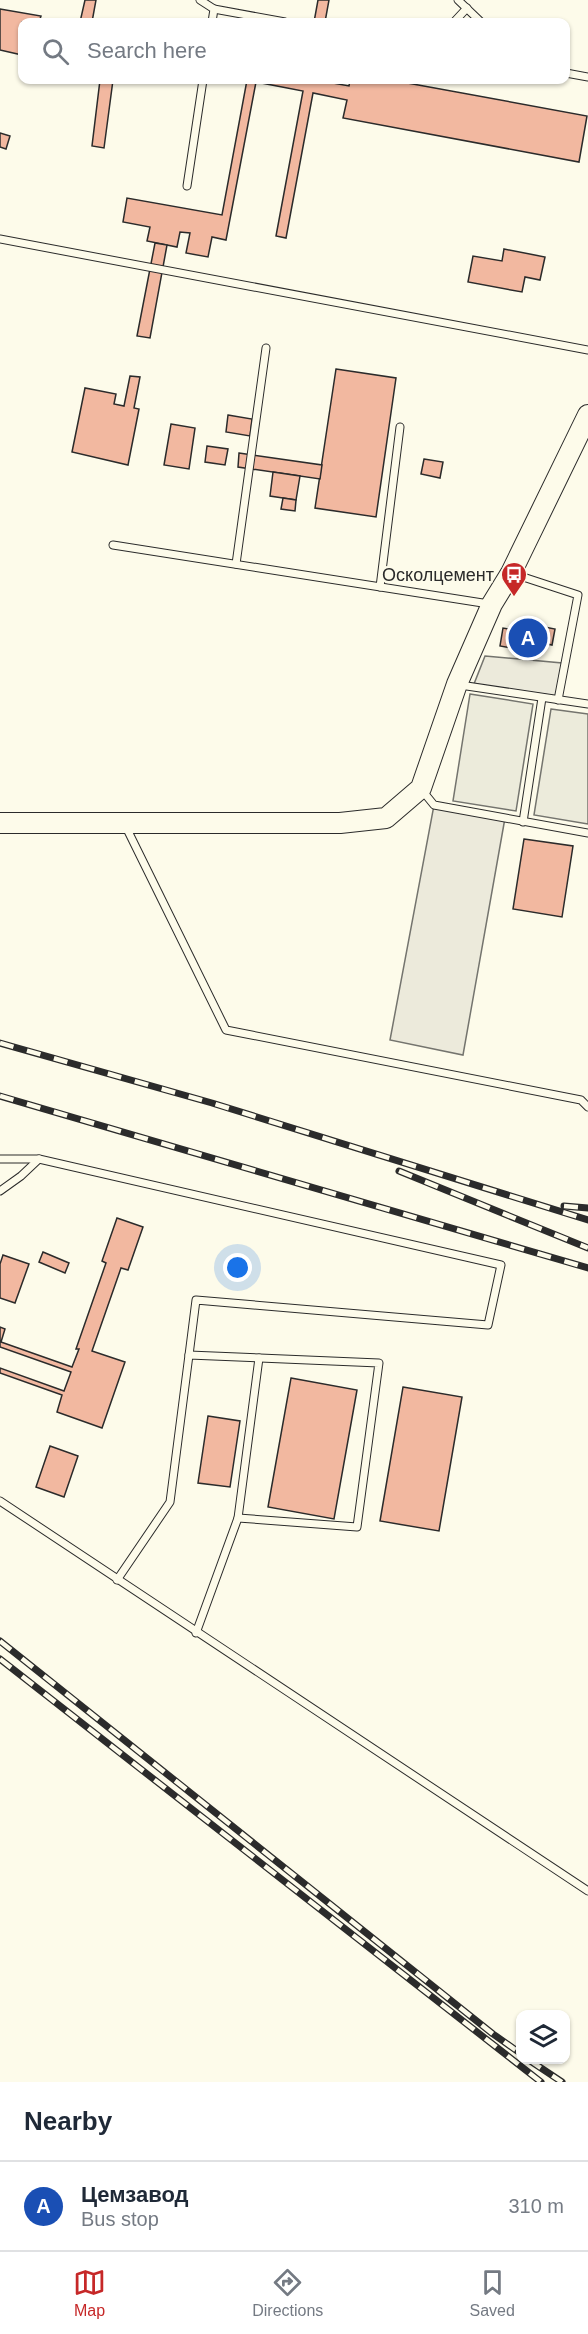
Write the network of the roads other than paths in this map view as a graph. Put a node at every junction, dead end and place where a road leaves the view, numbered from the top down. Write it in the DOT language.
graph roads {
  1 [pos="200,0"];
  2 [pos="458,0"];
  3 [pos="466,8"];
  4 [pos="214,9"];
  5 [pos="213,18"];
  6 [pos="263,18"];
  7 [pos="457,18"];
  8 [pos="477,18"];
  9 [pos="570,74"];
  10 [pos="588,77"];
  11 [pos="202,84"];
  12 [pos="187,186"];
  13 [pos="0,239"];
  14 [pos="266,348"];
  15 [pos="588,350"];
  16 [pos="588,416"];
  17 [pos="400,427"];
  18 [pos="113,545"];
  19 [pos="236,564"];
  20 [pos="511,573"];
  21 [pos="380,587"];
  22 [pos="492,604"];
  23 [pos="458,684"];
  24 [pos="542,698"];
  25 [pos="558,700"];
  26 [pos="588,704"];
  27 [pos="421,788"];
  28 [pos="123,822"];
  29 [pos="523,822"];
  30 [pos="0,823"];
  31 [pos="588,833"];
  32 [pos="585,1101"];
  33 [pos="588,1107"];
  34 [pos="0,1159"];
  35 [pos="39,1159"];
  36 [pos="0,1191"];
  37 [pos="189,1355"];
  38 [pos="259,1358"];
  39 [pos="0,1501"];
  40 [pos="237,1518"];
  41 [pos="117,1580"];
  42 [pos="196,1633"];
  43 [pos="588,1891"];
  1 -- 4 [label="lane"];
  2 -- 3 [label="lane"];
  3 -- 7 [label="lane"];
  3 -- 8 [label="lane"];
  4 -- 5 [label="lane"];
  4 -- 6 [label="lane"];
  9 -- 10 [label="lane"];
  11 -- 12 [label="lane"];
  13 -- 15 [label="lane"];
  14 -- 19 [label="lane"];
  16 -- 20 [label="street"];
  17 -- 21 [label="lane"];
  18 -- 19 [label="lane"];
  19 -- 21 [label="lane"];
  20 -- 22 [label="street"];
  20 -- 25 [label="lane"];
  21 -- 22 [label="lane"];
  22 -- 23 [label="street"];
  23 -- 24 [label="lane"];
  23 -- 27 [label="street"];
  24 -- 25 [label="lane"];
  24 -- 29 [label="lane"];
  25 -- 26 [label="lane"];
  27 -- 28 [label="street"];
  27 -- 29 [label="lane"];
  28 -- 30 [label="street"];
  28 -- 32 [label="lane"];
  29 -- 31 [label="lane"];
  32 -- 33 [label="lane"];
  34 -- 35 [label="lane"];
  35 -- 36 [label="lane"];
  35 -- 37 [label="lane"];
  37 -- 38 [label="lane"];
  37 -- 41 [label="lane"];
  38 -- 40 [label="lane"];
  38 -- 40 [label="lane"];
  39 -- 41 [label="lane"];
  40 -- 42 [label="lane"];
  41 -- 42 [label="lane"];
  42 -- 43 [label="lane"];
}
